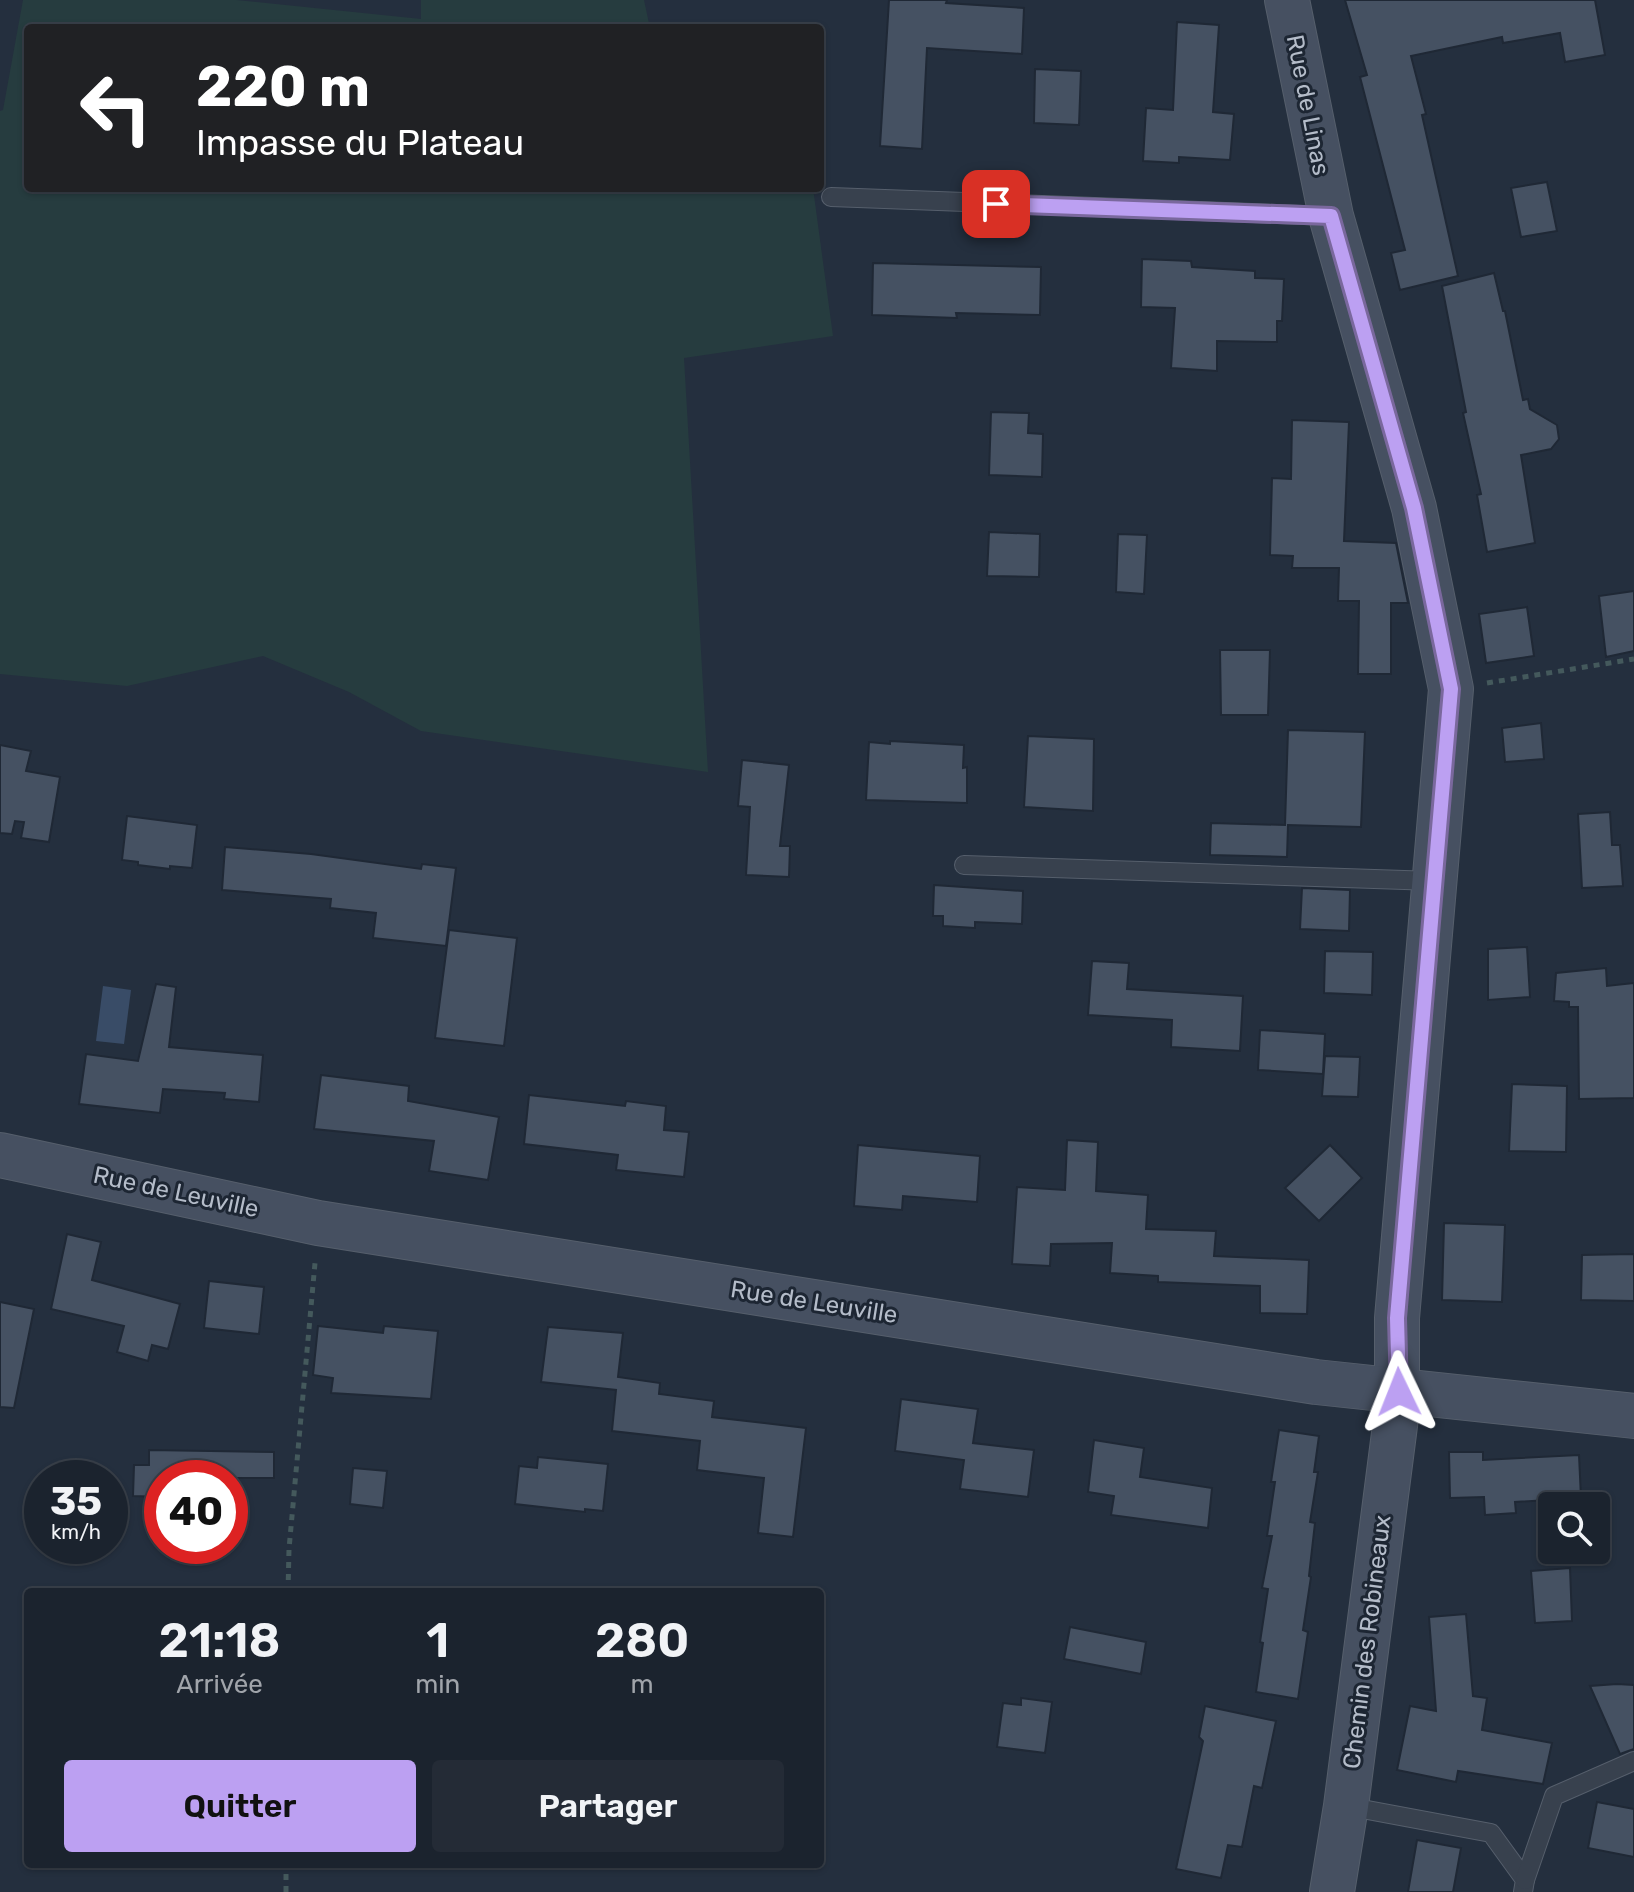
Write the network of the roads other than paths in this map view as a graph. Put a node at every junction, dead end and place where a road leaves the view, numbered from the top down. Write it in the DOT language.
graph roads {
  1 [pos="1287,0"];
  2 [pos="831,197"];
  3 [pos="1331,216"];
  4 [pos="964,865"];
  5 [pos="1434,881"];
  6 [pos="0,1155"];
  7 [pos="1399,1392"];
  8 [pos="1634,1416"];
  9 [pos="1634,1761"];
  10 [pos="1346,1806"];
  11 [pos="1524,1886"];
  12 [pos="1332,1892"];
  1 -- 3 [label="street, Rue de Linas"];
  2 -- 3 [label="lane"];
  3 -- 5 [label="street, Rue de Linas"];
  4 -- 5 [label="lane"];
  5 -- 7 [label="street, Rue de Linas"];
  6 -- 7 [label="street, Rue de Leuville"];
  7 -- 8 [label="street, Rue de Leuville"];
  7 -- 10 [label="street, Chemin des Robineaux"];
  9 -- 11 [label="lane"];
  10 -- 11 [label="lane"];
  10 -- 12 [label="street, Chemin des Robineaux"];
}
